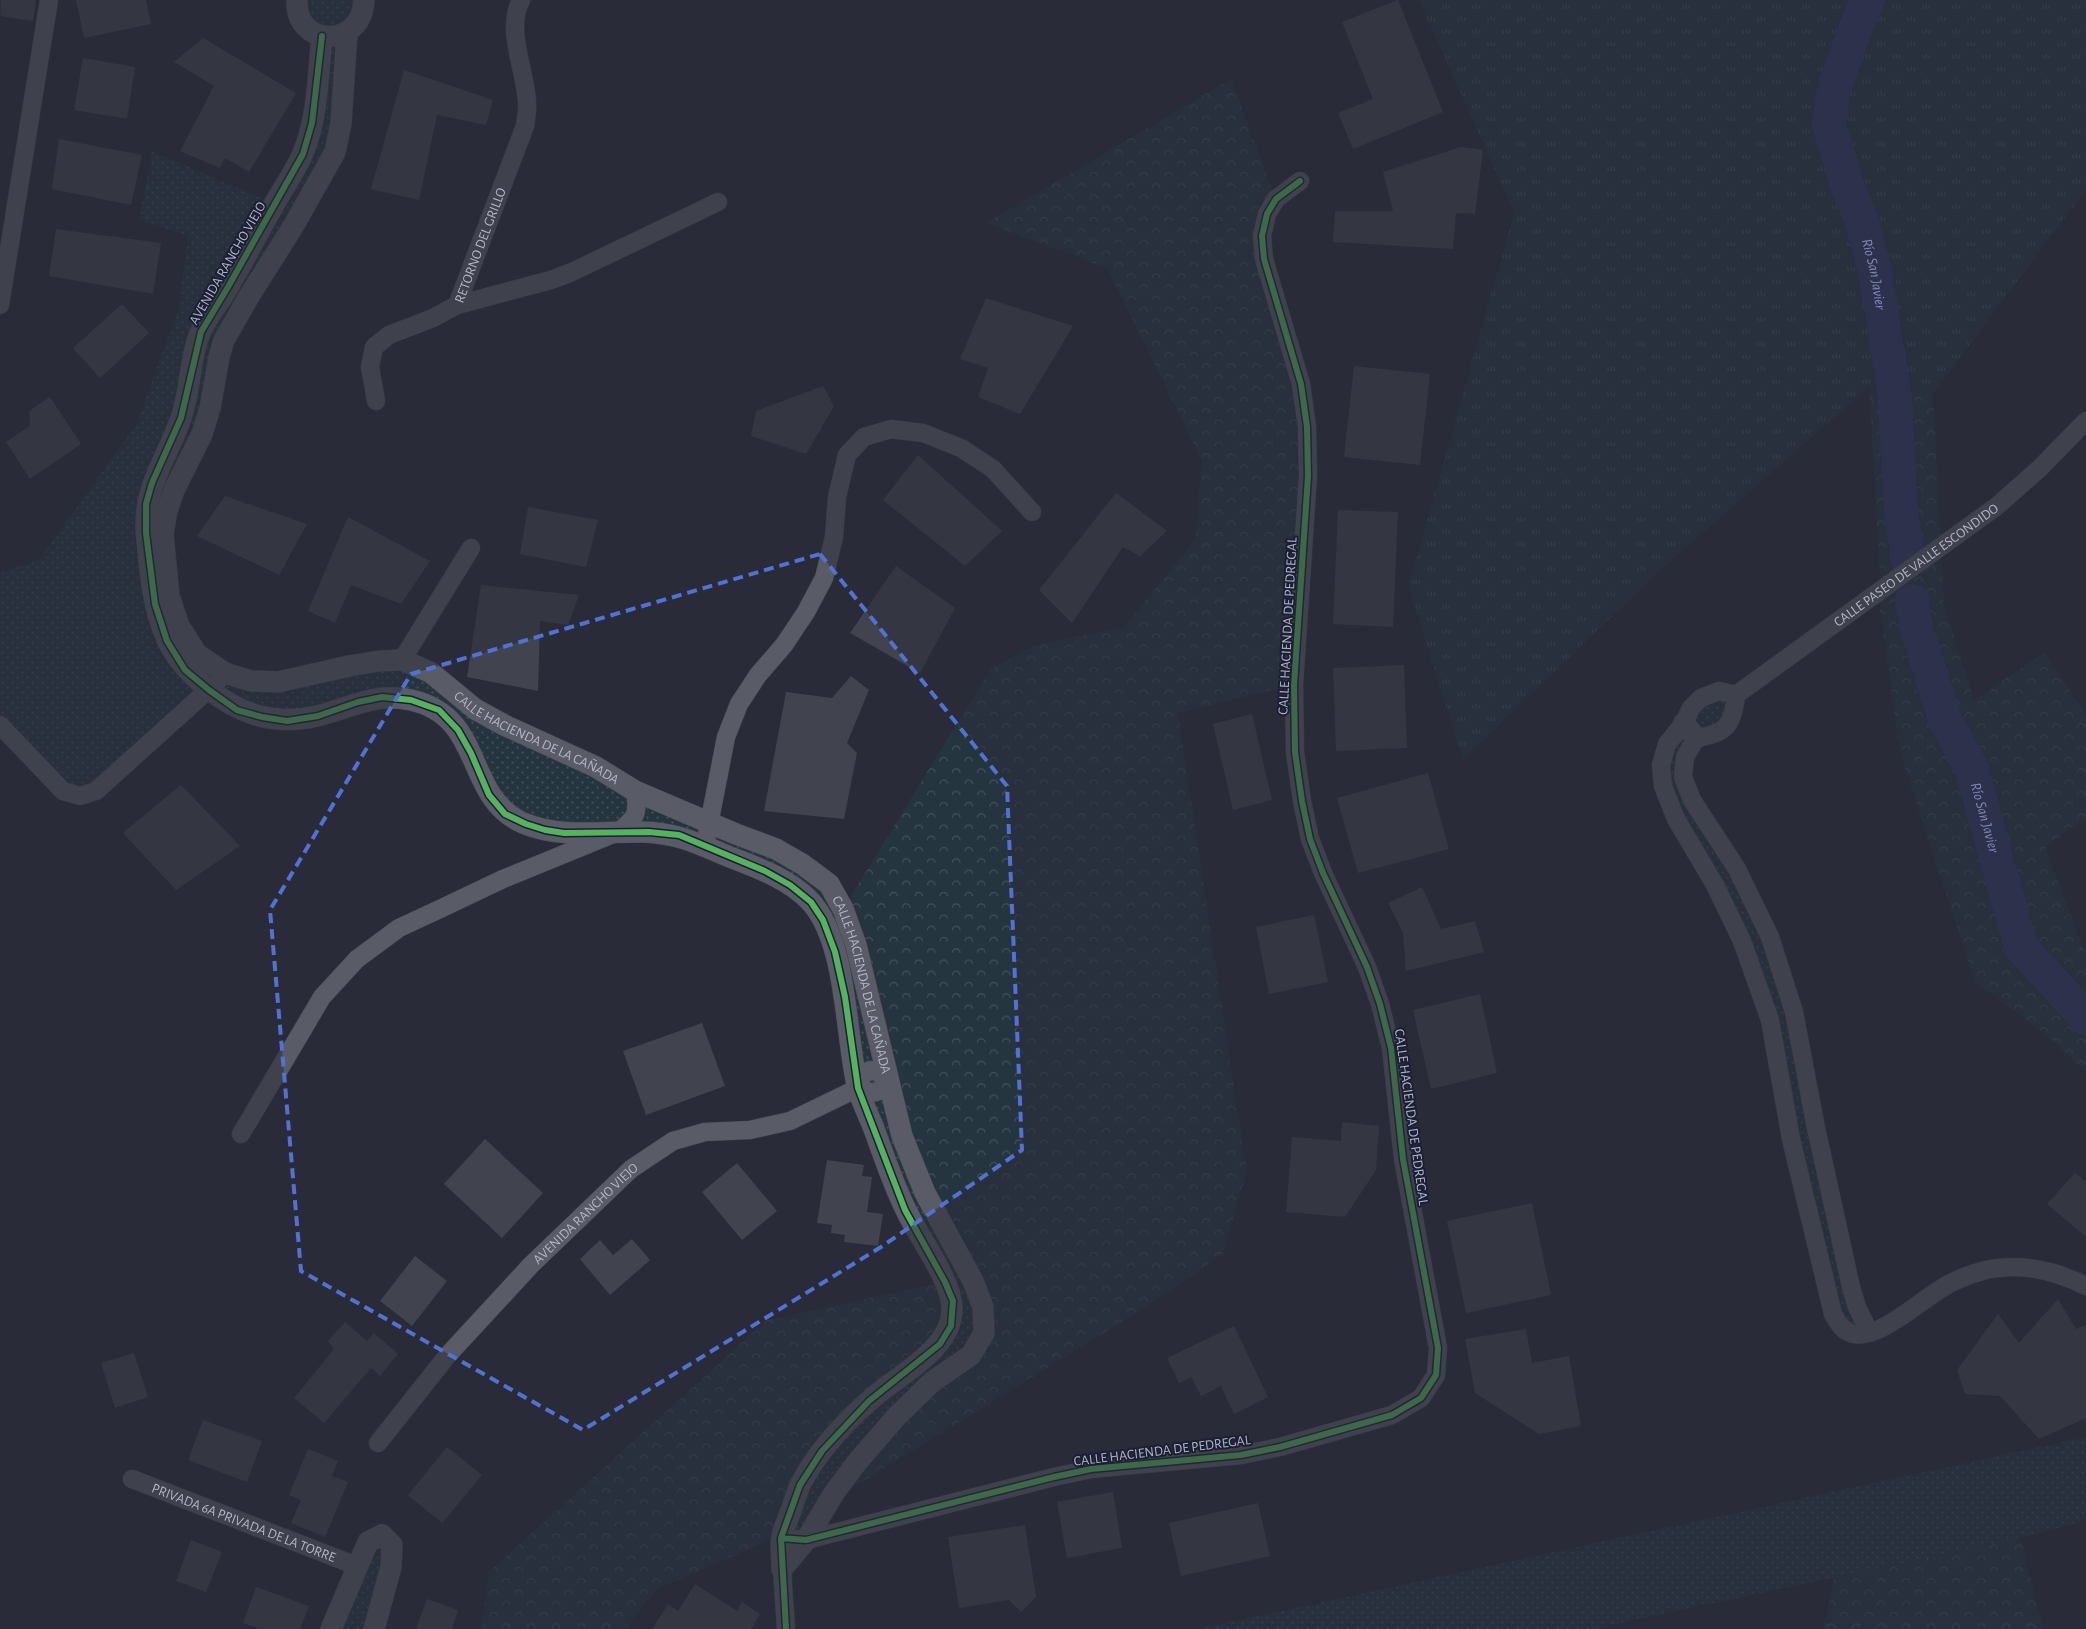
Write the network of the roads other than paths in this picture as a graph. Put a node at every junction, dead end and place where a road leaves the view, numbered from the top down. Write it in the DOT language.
graph roads {
  1 [pos="49,0"];
  2 [pos="297,0"];
  3 [pos="364,0"];
  4 [pos="521,0"];
  5 [pos="347,33"];
  6 [pos="322,36"];
  7 [pos="1300,181"];
  8 [pos="718,202"];
  9 [pos="228,287"];
  10 [pos="248,298"];
  11 [pos="0,304"];
  12 [pos="457,305"];
  13 [pos="376,401"];
  14 [pos="2086,421"];
  15 [pos="1032,512"];
  16 [pos="471,548"];
  17 [pos="402,660"];
  18 [pos="225,673"];
  19 [pos="209,690"];
  20 [pos="1736,695"];
  21 [pos="237,710"];
  22 [pos="0,725"];
  23 [pos="1690,730"];
  24 [pos="635,791"];
  25 [pos="709,822"];
  26 [pos="618,832"];
  27 [pos="705,845"];
  28 [pos="887,1075"];
  29 [pos="858,1088"];
  30 [pos="241,1134"];
  31 [pos="2086,1286"];
  32 [pos="1869,1332"];
  33 [pos="378,1442"];
  34 [pos="132,1479"];
  35 [pos="781,1538"];
  36 [pos="806,1540"];
  37 [pos="357,1566"];
  38 [pos="782,1568"];
  39 [pos="332,1629"];
  40 [pos="374,1629"];
  41 [pos="786,1629"];
  1 -- 11 [label="street"];
  2 -- 6 [label="street"];
  3 -- 5 [label="street"];
  4 -- 12 [label="street, RETORNO DEL GRILLO"];
  5 -- 6 [label="street"];
  5 -- 10 [label="street"];
  6 -- 9 [label="street, AVENIDA RANCHO VIEJO"];
  7 -- 36 [label="street, CALLE HACIENDA DE PEDREGAL"];
  8 -- 12 [label="street, RETORNO DEL GRILLO"];
  9 -- 10 [label="street"];
  9 -- 19 [label="street, AVENIDA RANCHO VIEJO"];
  10 -- 18 [label="street, CALLE HACIENDA DE LA CAÑADA"];
  12 -- 13 [label="street"];
  14 -- 20 [label="street, CALLE PASEO DE VALLE ESCONDIDO"];
  15 -- 25 [label="street"];
  16 -- 17 [label="street"];
  17 -- 18 [label="street, CALLE HACIENDA DE LA CAÑADA"];
  17 -- 24 [label="street, CALLE HACIENDA DE LA CAÑADA"];
  18 -- 19 [label="street"];
  19 -- 21 [label="street, AVENIDA RANCHO VIEJO"];
  19 -- 22 [label="street"];
  20 -- 23 [label="street"];
  20 -- 23 [label="street"];
  21 -- 26 [label="street, CALLE HACIENDA DE LA CAÑADA"];
  23 -- 32 [label="street"];
  23 -- 32 [label="street"];
  24 -- 25 [label="street, CALLE HACIENDA DE LA CAÑADA"];
  24 -- 26 [label="street"];
  25 -- 27 [label="street"];
  25 -- 28 [label="street, CALLE HACIENDA DE LA CAÑADA"];
  26 -- 27 [label="street, CALLE HACIENDA DE LA CAÑADA"];
  26 -- 30 [label="street, CALLE HACIENDA DE LA CAÑADA"];
  27 -- 29 [label="street, CALLE HACIENDA DE LA CAÑADA"];
  28 -- 29 [label="street"];
  28 -- 36 [label="street, CALLE HACIENDA DE LA CAÑADA"];
  29 -- 33 [label="street, AVENIDA RANCHO VIEJO"];
  29 -- 35 [label="street, CALLE HACIENDA DE LA CAÑADA"];
  31 -- 32 [label="street"];
  34 -- 37 [label="street, PRIVADA 6A PRIVADA DE LA TORRE"];
  35 -- 36 [label="street, CALLE HACIENDA DE PEDREGAL"];
  35 -- 38 [label="street, CALLE HACIENDA DE LA CAÑADA"];
  36 -- 38 [label="street, CALLE HACIENDA DE LA CAÑADA"];
  37 -- 39 [label="street"];
  37 -- 40 [label="street"];
  38 -- 41 [label="street, CALLE HACIENDA DE LA CAÑADA"];
}
